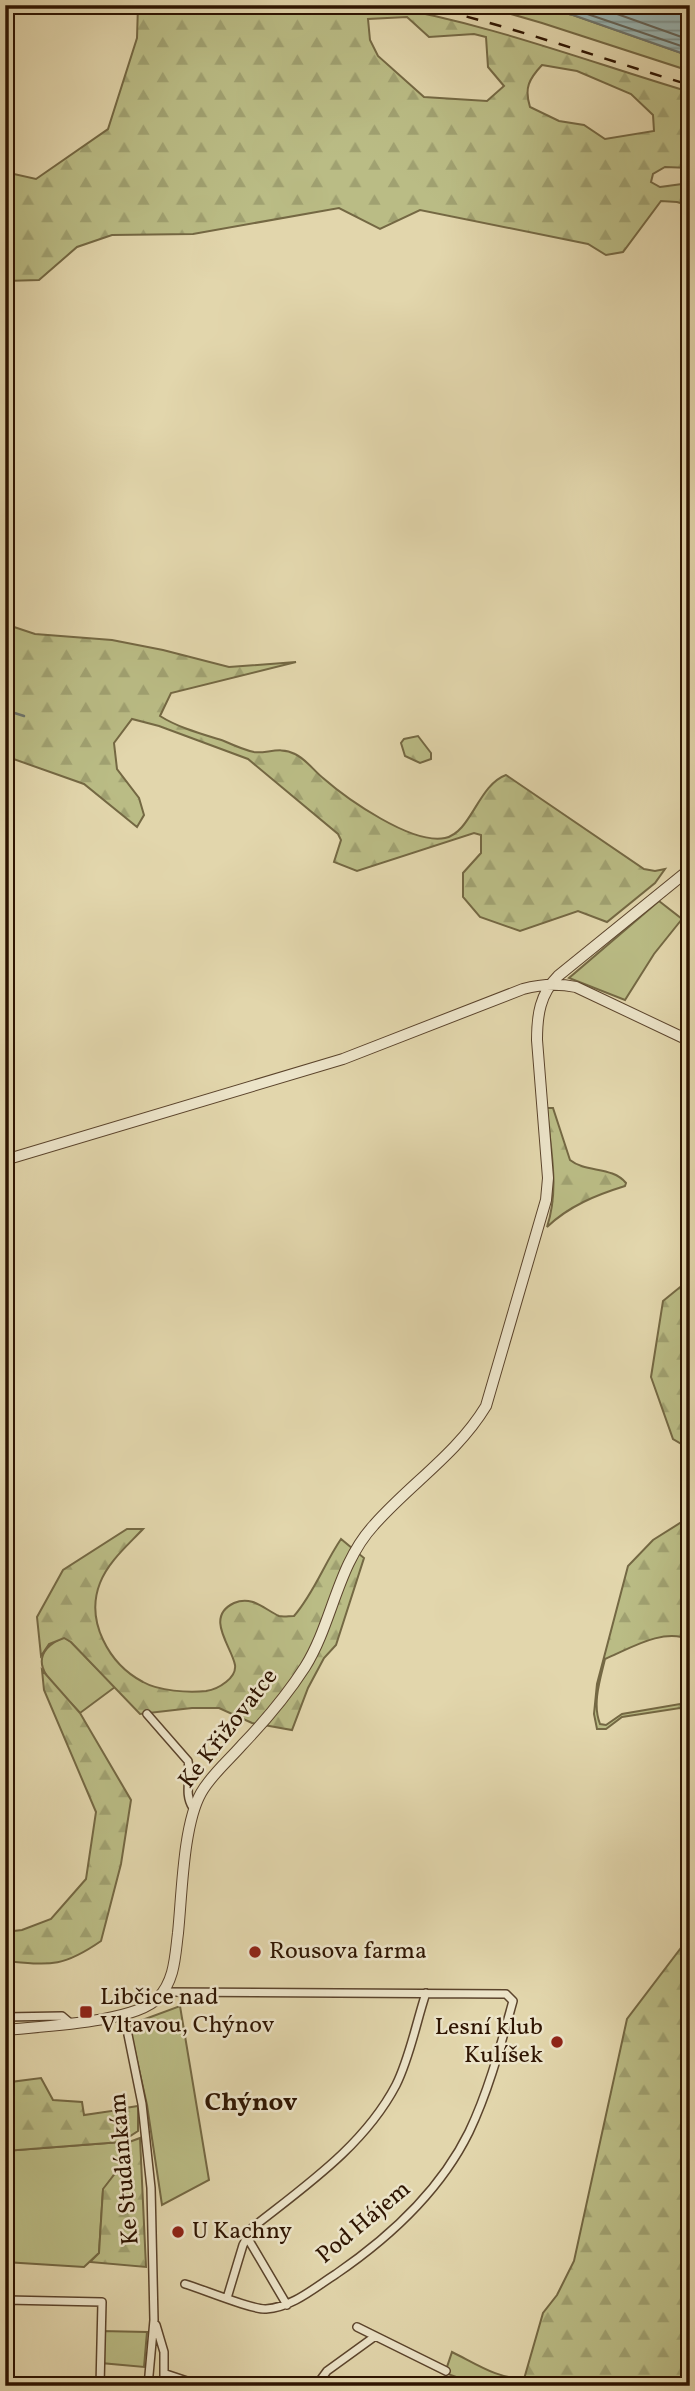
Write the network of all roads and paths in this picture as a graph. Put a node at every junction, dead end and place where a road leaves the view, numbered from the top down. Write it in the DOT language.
graph roads {
  1 [pos="690,869"];
  2 [pos="550,984"];
  3 [pos="690,1041"];
  4 [pos="5,1160"];
  5 [pos="147,1714"];
  6 [pos="194,1808"];
  7 [pos="163,1992"];
  8 [pos="426,1993"];
  9 [pos="124,2015"];
  10 [pos="5,2017"];
  11 [pos="69,2022"];
  12 [pos="5,2030"];
  13 [pos="247,2237"];
  14 [pos="185,2284"];
  15 [pos="227,2298"];
  16 [pos="287,2305"];
  17 [pos="155,2320"];
  18 [pos="356,2327"];
  19 [pos="5,2337"];
  20 [pos="374,2337"];
  21 [pos="446,2371"];
  22 [pos="166,2374"];
  23 [pos="100,2386"];
  24 [pos="148,2386"];
  25 [pos="164,2386"];
  26 [pos="202,2386"];
  27 [pos="316,2386"];
  1 -- 2 [label="street"];
  2 -- 3 [label="street"];
  2 -- 4 [label="street"];
  2 -- 6 [label="street, Ke Křižovatce"];
  5 -- 6 [label="street"];
  6 -- 7 [label="street, Ke Křižovatce"];
  7 -- 8 [label="street"];
  7 -- 9 [label="street"];
  8 -- 13 [label="street"];
  8 -- 16 [label="street, Pod Hájem"];
  9 -- 11 [label="street"];
  9 -- 17 [label="street, Ke Studánkám"];
  10 -- 11 [label="street"];
  11 -- 12 [label="street"];
  13 -- 15 [label="street"];
  13 -- 16 [label="street"];
  14 -- 15 [label="street"];
  15 -- 16 [label="street"];
  17 -- 22 [label="street, Ke Studánkám"];
  17 -- 24 [label="street, Ke Studánkám"];
  18 -- 20 [label="street"];
  19 -- 23 [label="street"];
  20 -- 21 [label="street"];
  20 -- 27 [label="street"];
  22 -- 25 [label="street, Ke Studánkám"];
  22 -- 26 [label="street"];
}
